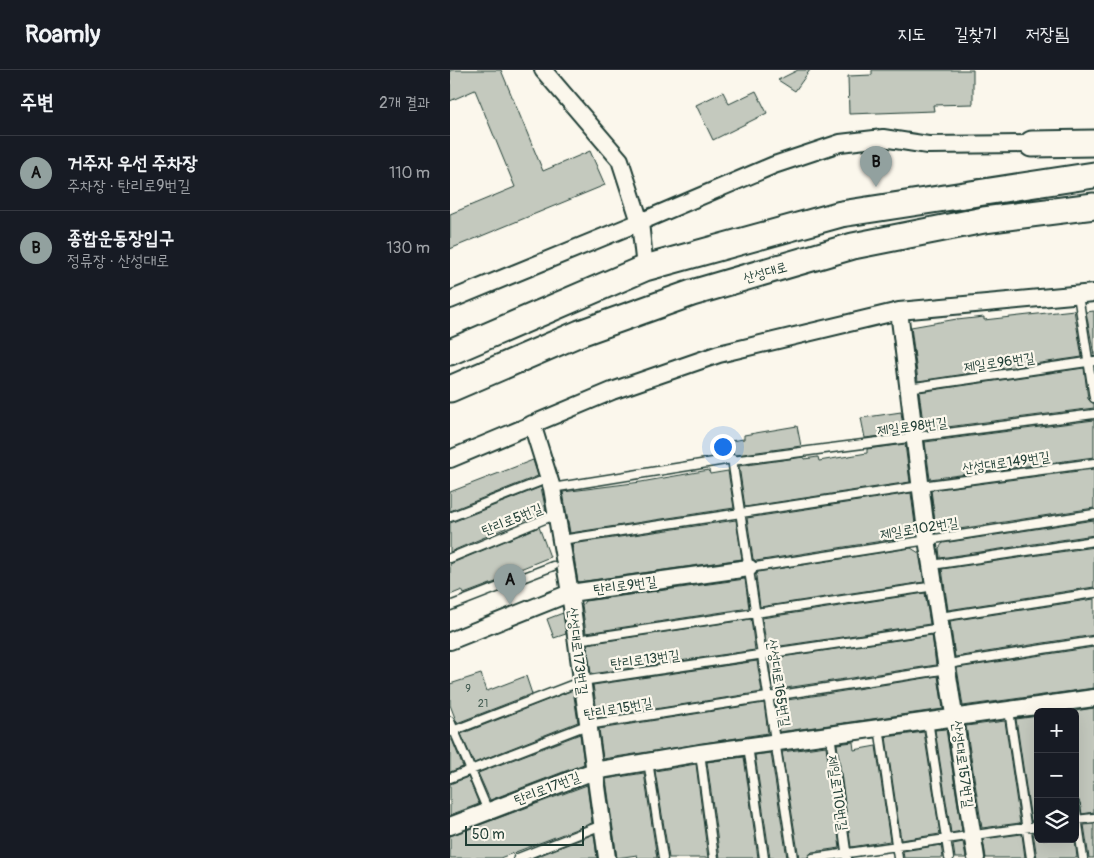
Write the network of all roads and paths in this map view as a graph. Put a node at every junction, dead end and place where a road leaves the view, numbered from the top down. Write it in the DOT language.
graph roads {
  1 [pos="543,70"];
  2 [pos="1094,143"];
  3 [pos="1032,144"];
  4 [pos="1094,175"];
  5 [pos="1094,206"];
  6 [pos="640,222"];
  7 [pos="644,268"];
  8 [pos="1086,294"];
  9 [pos="450,300"];
  10 [pos="899,311"];
  11 [pos="450,352"];
  12 [pos="1091,361"];
  13 [pos="908,388"];
  14 [pos="450,389"];
  15 [pos="1094,398"];
  16 [pos="1094,414"];
  17 [pos="532,424"];
  18 [pos="915,439"];
  19 [pos="450,459"];
  20 [pos="732,461"];
  21 [pos="1094,463"];
  22 [pos="550,483"];
  23 [pos="921,486"];
  24 [pos="740,512"];
  25 [pos="557,514"];
  26 [pos="1094,514"];
  27 [pos="450,517"];
  28 [pos="927,539"];
  29 [pos="561,540"];
  30 [pos="1094,541"];
  31 [pos="450,558"];
  32 [pos="932,565"];
  33 [pos="553,566"];
  34 [pos="749,568"];
  35 [pos="935,586"];
  36 [pos="570,593"];
  37 [pos="1094,593"];
  38 [pos="450,606"];
  39 [pos="756,613"];
  40 [pos="941,623"];
  41 [pos="577,640"];
  42 [pos="450,641"];
  43 [pos="1094,641"];
  44 [pos="762,654"];
  45 [pos="948,666"];
  46 [pos="582,681"];
  47 [pos="769,697"];
  48 [pos="1094,698"];
  49 [pos="1060,707"];
  50 [pos="1008,710"];
  51 [pos="956,717"];
  52 [pos="928,720"];
  53 [pos="450,721"];
  54 [pos="587,725"];
  55 [pos="879,727"];
  56 [pos="452,731"];
  57 [pos="830,734"];
  58 [pos="776,742"];
  59 [pos="748,746"];
  60 [pos="700,753"];
  61 [pos="648,760"];
  62 [pos="471,769"];
  63 [pos="594,771"];
  64 [pos="450,778"];
  65 [pos="488,811"];
  66 [pos="1094,818"];
  67 [pos="1079,820"];
  68 [pos="602,825"];
  69 [pos="450,826"];
  70 [pos="1034,826"];
  71 [pos="1026,827"];
  72 [pos="1079,833"];
  73 [pos="973,834"];
  74 [pos="946,838"];
  75 [pos="896,845"];
  76 [pos="847,855"];
  77 [pos="518,858"];
  78 [pos="607,858"];
  79 [pos="663,858"];
  80 [pos="714,858"];
  81 [pos="764,858"];
  82 [pos="793,858"];
  83 [pos="812,858"];
  84 [pos="898,858"];
  85 [pos="949,858"];
  86 [pos="976,858"];
  87 [pos="1031,858"];
  88 [pos="1083,858"];
  1 -- 6 [label="street"];
  2 -- 3 [label="main road"];
  3 -- 6 [label="street"];
  4 -- 7 [label="main road"];
  5 -- 14 [label="main road, 산성대로"];
  6 -- 7 [label="street"];
  6 -- 9 [label="street"];
  7 -- 11 [label="main road"];
  8 -- 10 [label="street"];
  8 -- 12 [label="lane"];
  10 -- 13 [label="street, 산성대로157번길"];
  10 -- 17 [label="street"];
  12 -- 13 [label="lane, 제일로96번길"];
  12 -- 15 [label="lane"];
  13 -- 18 [label="street, 산성대로157번길"];
  16 -- 18 [label="lane, 제일로98번길"];
  17 -- 19 [label="street"];
  17 -- 22 [label="street, 산성대로173번길"];
  18 -- 20 [label="lane, 제일로98번길"];
  18 -- 23 [label="street, 산성대로157번길"];
  20 -- 22 [label="lane"];
  20 -- 24 [label="lane, 산성대로165번길"];
  21 -- 23 [label="lane, 산성대로149번길"];
  22 -- 25 [label="street, 산성대로173번길"];
  22 -- 27 [label="lane"];
  23 -- 24 [label="lane"];
  23 -- 28 [label="street, 산성대로157번길"];
  24 -- 29 [label="lane"];
  24 -- 34 [label="lane, 산성대로165번길"];
  25 -- 29 [label="street, 산성대로173번길"];
  25 -- 31 [label="lane, 탄리로5번길"];
  26 -- 28 [label="lane, 제일로102번길"];
  28 -- 32 [label="street, 산성대로157번길"];
  28 -- 34 [label="lane, 제일로102번길"];
  29 -- 36 [label="street, 산성대로173번길"];
  30 -- 32 [label="lane"];
  32 -- 35 [label="street, 산성대로157번길"];
  33 -- 38 [label="lane"];
  34 -- 36 [label="street, 탄리로9번길"];
  34 -- 39 [label="lane, 산성대로165번길"];
  35 -- 39 [label="lane"];
  35 -- 40 [label="street, 산성대로157번길"];
  36 -- 41 [label="street, 산성대로173번길"];
  36 -- 42 [label="street, 탄리로9번길"];
  37 -- 40 [label="lane"];
  39 -- 41 [label="lane, 탄리로13번길"];
  39 -- 44 [label="lane, 산성대로165번길"];
  40 -- 44 [label="lane"];
  40 -- 45 [label="street, 산성대로157번길"];
  41 -- 46 [label="street, 산성대로173번길"];
  43 -- 45 [label="lane"];
  44 -- 46 [label="lane, 탄리로13번길"];
  44 -- 47 [label="lane, 산성대로165번길"];
  45 -- 47 [label="lane"];
  45 -- 51 [label="street, 산성대로157번길"];
  46 -- 54 [label="street, 산성대로173번길"];
  46 -- 56 [label="lane, 탄리로13번길"];
  47 -- 54 [label="lane, 탄리로15번길"];
  47 -- 58 [label="lane, 산성대로165번길"];
  48 -- 49 [label="street"];
  49 -- 50 [label="street"];
  50 -- 51 [label="street"];
  50 -- 71 [label="lane"];
  51 -- 52 [label="street"];
  51 -- 73 [label="street, 산성대로157번길"];
  52 -- 55 [label="street"];
  52 -- 74 [label="lane"];
  53 -- 56 [label="lane"];
  54 -- 62 [label="lane, 탄리로15번길"];
  54 -- 63 [label="street, 산성대로173번길"];
  55 -- 57 [label="street"];
  55 -- 75 [label="lane"];
  56 -- 62 [label="lane"];
  57 -- 58 [label="street"];
  57 -- 76 [label="lane, 제일로110번길"];
  58 -- 59 [label="street, 탄리로17번길"];
  58 -- 82 [label="lane, 산성대로165번길"];
  59 -- 60 [label="street, 탄리로17번길"];
  59 -- 81 [label="lane"];
  60 -- 61 [label="street, 탄리로17번길"];
  60 -- 80 [label="lane"];
  61 -- 63 [label="street, 탄리로17번길"];
  61 -- 79 [label="lane"];
  62 -- 64 [label="lane, 탄리로15번길"];
  62 -- 65 [label="lane"];
  63 -- 65 [label="street, 탄리로17번길"];
  63 -- 68 [label="street, 산성대로173번길"];
  65 -- 69 [label="street, 탄리로17번길"];
  66 -- 67 [label="lane"];
  68 -- 77 [label="lane"];
  68 -- 78 [label="street, 산성대로173번길"];
  70 -- 71 [label="lane"];
  71 -- 73 [label="lane"];
  71 -- 87 [label="lane"];
  72 -- 88 [label="lane"];
  73 -- 74 [label="lane"];
  73 -- 86 [label="street, 산성대로157번길"];
  74 -- 75 [label="lane"];
  74 -- 85 [label="lane"];
  75 -- 76 [label="lane"];
  75 -- 84 [label="lane"];
  76 -- 83 [label="lane"];
}
